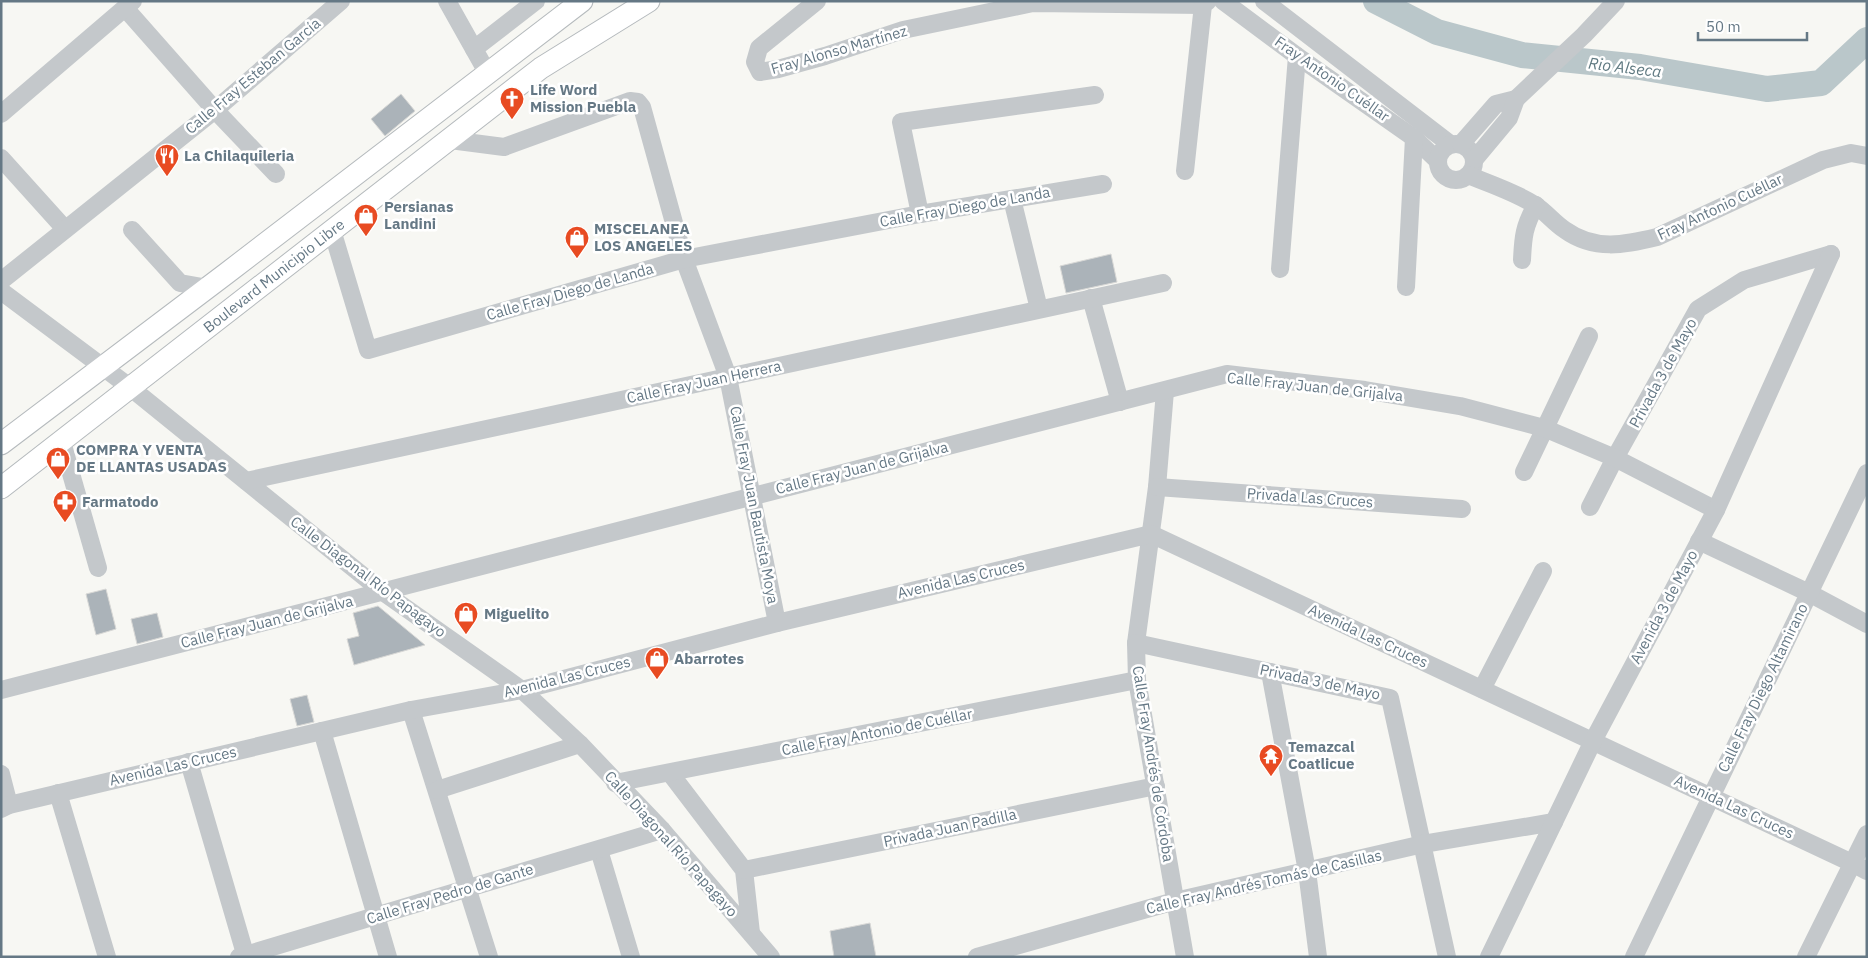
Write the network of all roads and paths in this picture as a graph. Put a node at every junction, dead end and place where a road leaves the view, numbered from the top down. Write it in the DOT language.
graph roads {
  1 [pos="341,1"];
  2 [pos="447,1"];
  3 [pos="536,1"];
  4 [pos="582,1"];
  5 [pos="649,1"];
  6 [pos="818,1"];
  7 [pos="1224,1"];
  8 [pos="1264,1"];
  9 [pos="1206,3"];
  10 [pos="130,4"];
  11 [pos="1606,5"];
  12 [pos="968,8"];
  13 [pos="474,49"];
  14 [pos="1297,56"];
  15 [pos="488,74"];
  16 [pos="1095,95"];
  17 [pos="1516,99"];
  18 [pos="215,110"];
  19 [pos="1,114"];
  20 [pos="1414,138"];
  21 [pos="450,140"];
  22 [pos="1455,144"];
  23 [pos="1867,156"];
  24 [pos="1,158"];
  25 [pos="1438,160"];
  26 [pos="1471,168"];
  27 [pos="1185,171"];
  28 [pos="276,174"];
  29 [pos="1102,184"];
  30 [pos="1012,199"];
  31 [pos="1536,205"];
  32 [pos="920,214"];
  33 [pos="65,229"];
  34 [pos="132,230"];
  35 [pos="332,230"];
  36 [pos="1831,254"];
  37 [pos="684,259"];
  38 [pos="1522,260"];
  39 [pos="1280,268"];
  40 [pos="1,281"];
  41 [pos="180,283"];
  42 [pos="1163,283"];
  43 [pos="1406,287"];
  44 [pos="208,288"];
  45 [pos="1,291"];
  46 [pos="1091,298"];
  47 [pos="1039,309"];
  48 [pos="178,310"];
  49 [pos="1589,336"];
  50 [pos="103,367"];
  51 [pos="728,377"];
  52 [pos="131,388"];
  53 [pos="1164,391"];
  54 [pos="1120,402"];
  55 [pos="1544,428"];
  56 [pos="62,442"];
  57 [pos="1,444"];
  58 [pos="1615,458"];
  59 [pos="1524,472"];
  60 [pos="1867,473"];
  61 [pos="246,481"];
  62 [pos="1157,487"];
  63 [pos="1,488"];
  64 [pos="753,496"];
  65 [pos="1590,507"];
  66 [pos="1462,509"];
  67 [pos="1716,510"];
  68 [pos="1151,534"];
  69 [pos="1699,542"];
  70 [pos="98,568"];
  71 [pos="1543,571"];
  72 [pos="383,592"];
  73 [pos="1809,593"];
  74 [pos="777,623"];
  75 [pos="1867,624"];
  76 [pos="1136,643"];
  77 [pos="1270,672"];
  78 [pos="1137,680"];
  79 [pos="1482,689"];
  80 [pos="1,690"];
  81 [pos="522,690"];
  82 [pos="411,710"];
  83 [pos="322,731"];
  84 [pos="1593,741"];
  85 [pos="580,744"];
  86 [pos="189,762"];
  87 [pos="670,773"];
  88 [pos="1,774"];
  89 [pos="616,783"];
  90 [pos="1156,786"];
  91 [pos="437,790"];
  92 [pos="58,793"];
  93 [pos="1711,796"];
  94 [pos="5,807"];
  95 [pos="1554,822"];
  96 [pos="662,830"];
  97 [pos="1867,834"];
  98 [pos="1422,844"];
  99 [pos="598,850"];
  100 [pos="1860,867"];
  101 [pos="744,870"];
  102 [pos="1307,871"];
  103 [pos="468,889"];
  104 [pos="1175,901"];
  105 [pos="376,916"];
  106 [pos="750,933"];
  107 [pos="244,956"];
  108 [pos="107,957"];
  109 [pos="388,957"];
  110 [pos="489,957"];
  111 [pos="631,957"];
  112 [pos="771,957"];
  113 [pos="977,957"];
  114 [pos="1185,957"];
  115 [pos="1318,957"];
  116 [pos="1447,957"];
  117 [pos="1489,957"];
  118 [pos="1634,957"];
  119 [pos="1806,957"];
  1 -- 18 [label="street, Calle Fray Esteban García"];
  2 -- 13 [label="street"];
  3 -- 13 [label="street"];
  4 -- 15 [label="main road, Boulevard Municipio Libre"];
  5 -- 21 [label="main road, Boulevard Municipio Libre"];
  6 -- 12 [label="street, Fray Alonso Martínez"];
  7 -- 14 [label="street, Fray Antonio Cuéllar"];
  8 -- 22 [label="street, Fray Antonio Cuéllar"];
  9 -- 12 [label="street"];
  9 -- 27 [label="street"];
  10 -- 18 [label="street"];
  10 -- 19 [label="street"];
  11 -- 17 [label="street"];
  13 -- 15 [label="street"];
  14 -- 20 [label="street, Fray Antonio Cuéllar"];
  14 -- 39 [label="street"];
  15 -- 44 [label="main road, Boulevard Municipio Libre"];
  16 -- 32 [label="street"];
  17 -- 22 [label="street"];
  17 -- 26 [label="street"];
  18 -- 28 [label="street"];
  18 -- 33 [label="street, Calle Fray Esteban García"];
  20 -- 25 [label="street, Fray Antonio Cuéllar"];
  20 -- 43 [label="street"];
  21 -- 35 [label="main road, Boulevard Municipio Libre"];
  21 -- 37 [label="street, Calle Fray Juan Bautista Moya"];
  22 -- 25 [label="street"];
  22 -- 26 [label="street"];
  23 -- 31 [label="street, Fray Antonio Cuéllar"];
  24 -- 33 [label="street"];
  25 -- 26 [label="street"];
  26 -- 31 [label="street, Fray Antonio Cuéllar"];
  29 -- 30 [label="street, Calle Fray Diego de Landa"];
  30 -- 32 [label="street, Calle Fray Diego de Landa"];
  30 -- 47 [label="street"];
  31 -- 38 [label="street"];
  32 -- 37 [label="street, Calle Fray Diego de Landa"];
  33 -- 40 [label="street, Calle Fray Esteban García"];
  34 -- 41 [label="street"];
  35 -- 37 [label="street, Calle Fray Diego de Landa"];
  35 -- 52 [label="main road, Boulevard Municipio Libre"];
  36 -- 58 [label="street, Privada 3 de Mayo"];
  36 -- 67 [label="street, Avenida 3 de Mayo"];
  37 -- 51 [label="street, Calle Fray Juan Bautista Moya"];
  41 -- 44 [label="street"];
  41 -- 48 [label="street"];
  42 -- 46 [label="street, Calle Fray Juan Herrera"];
  44 -- 48 [label="main road, Boulevard Municipio Libre"];
  45 -- 50 [label="street, Calle Diagonal Río Papagayo"];
  46 -- 47 [label="street, Calle Fray Juan Herrera"];
  46 -- 54 [label="street"];
  47 -- 51 [label="street, Calle Fray Juan Herrera"];
  48 -- 50 [label="main road, Boulevard Municipio Libre"];
  49 -- 55 [label="street"];
  50 -- 52 [label="street, Calle Diagonal Río Papagayo"];
  50 -- 57 [label="main road, Boulevard Municipio Libre"];
  51 -- 61 [label="street, Calle Fray Juan Herrera"];
  51 -- 64 [label="street, Calle Fray Juan Bautista Moya"];
  52 -- 56 [label="main road, Boulevard Municipio Libre"];
  52 -- 61 [label="street, Calle Diagonal Río Papagayo"];
  53 -- 54 [label="street, Calle Fray Juan de Grijalva"];
  53 -- 55 [label="street, Calle Fray Juan de Grijalva"];
  53 -- 62 [label="street, Calle Fray Andrés de Córdoba"];
  54 -- 64 [label="street, Calle Fray Juan de Grijalva"];
  55 -- 58 [label="street, Calle Fray Juan de Grijalva"];
  55 -- 59 [label="street"];
  56 -- 63 [label="main road, Boulevard Municipio Libre"];
  56 -- 70 [label="street"];
  58 -- 65 [label="street, Privada 3 de Mayo"];
  58 -- 67 [label="street, Calle Fray Juan de Grijalva"];
  60 -- 73 [label="street, Calle Fray Diego Altamirano"];
  61 -- 72 [label="street, Calle Diagonal Río Papagayo"];
  62 -- 66 [label="street, Privada Las Cruces"];
  62 -- 68 [label="street, Calle Fray Andrés de Córdoba"];
  64 -- 72 [label="street, Calle Fray Juan de Grijalva"];
  64 -- 74 [label="street, Calle Fray Juan Bautista Moya"];
  67 -- 69 [label="street, Avenida 3 de Mayo"];
  68 -- 74 [label="street, Avenida Las Cruces"];
  68 -- 76 [label="street, Calle Fray Andrés de Córdoba"];
  68 -- 79 [label="street, Avenida Las Cruces"];
  69 -- 73 [label="street"];
  69 -- 84 [label="street, Avenida 3 de Mayo"];
  71 -- 79 [label="street"];
  72 -- 80 [label="street, Calle Fray Juan de Grijalva"];
  72 -- 81 [label="street, Calle Diagonal Río Papagayo"];
  73 -- 75 [label="street"];
  73 -- 93 [label="street, Calle Fray Diego Altamirano"];
  74 -- 81 [label="street, Avenida Las Cruces"];
  76 -- 77 [label="street, Privada 3 de Mayo"];
  76 -- 78 [label="street, Calle Fray Andrés de Córdoba"];
  77 -- 98 [label="street, Privada 3 de Mayo"];
  77 -- 102 [label="street"];
  78 -- 87 [label="street, Calle Fray Antonio de Cuéllar"];
  78 -- 90 [label="street, Calle Fray Andrés de Córdoba"];
  79 -- 84 [label="street, Avenida Las Cruces"];
  81 -- 82 [label="street, Avenida Las Cruces"];
  81 -- 85 [label="street, Calle Diagonal Río Papagayo"];
  82 -- 83 [label="street, Avenida Las Cruces"];
  82 -- 91 [label="street"];
  83 -- 86 [label="street, Avenida Las Cruces"];
  83 -- 105 [label="street"];
  84 -- 93 [label="street, Avenida Las Cruces"];
  84 -- 95 [label="street, Avenida 3 de Mayo"];
  85 -- 89 [label="street, Calle Diagonal Río Papagayo"];
  85 -- 91 [label="street"];
  86 -- 92 [label="street, Avenida Las Cruces"];
  86 -- 107 [label="street"];
  87 -- 89 [label="street, Calle Fray Antonio de Cuéllar"];
  87 -- 101 [label="street"];
  88 -- 94 [label="street"];
  89 -- 96 [label="street, Calle Diagonal Río Papagayo"];
  90 -- 101 [label="street, Privada Juan Padilla"];
  90 -- 104 [label="street, Calle Fray Andrés de Córdoba"];
  91 -- 103 [label="street"];
  92 -- 94 [label="street, Avenida Las Cruces"];
  92 -- 108 [label="street"];
  93 -- 100 [label="street, Avenida Las Cruces"];
  93 -- 118 [label="street, Calle Fray Diego Altamirano"];
  95 -- 98 [label="street, Calle Fray Andrés Tomás de Casillas"];
  95 -- 117 [label="street, Avenida 3 de Mayo"];
  96 -- 99 [label="street, Calle Fray Pedro de Gante"];
  96 -- 106 [label="street, Calle Diagonal Río Papagayo"];
  97 -- 100 [label="street"];
  98 -- 102 [label="street, Calle Fray Andrés Tomás de Casillas"];
  98 -- 116 [label="street, Privada 3 de Mayo"];
  99 -- 103 [label="street, Calle Fray Pedro de Gante"];
  99 -- 111 [label="street"];
  100 -- 119 [label="street"];
  101 -- 106 [label="street"];
  102 -- 104 [label="street, Calle Fray Andrés Tomás de Casillas"];
  102 -- 115 [label="street"];
  103 -- 105 [label="street, Calle Fray Pedro de Gante"];
  103 -- 110 [label="street"];
  104 -- 113 [label="street, Calle Fray Andrés Tomás de Casillas"];
  104 -- 114 [label="street, Calle Fray Andrés de Córdoba"];
  105 -- 107 [label="street, Calle Fray Pedro de Gante"];
  105 -- 109 [label="street"];
  106 -- 112 [label="street, Calle Diagonal Río Papagayo"];
}
